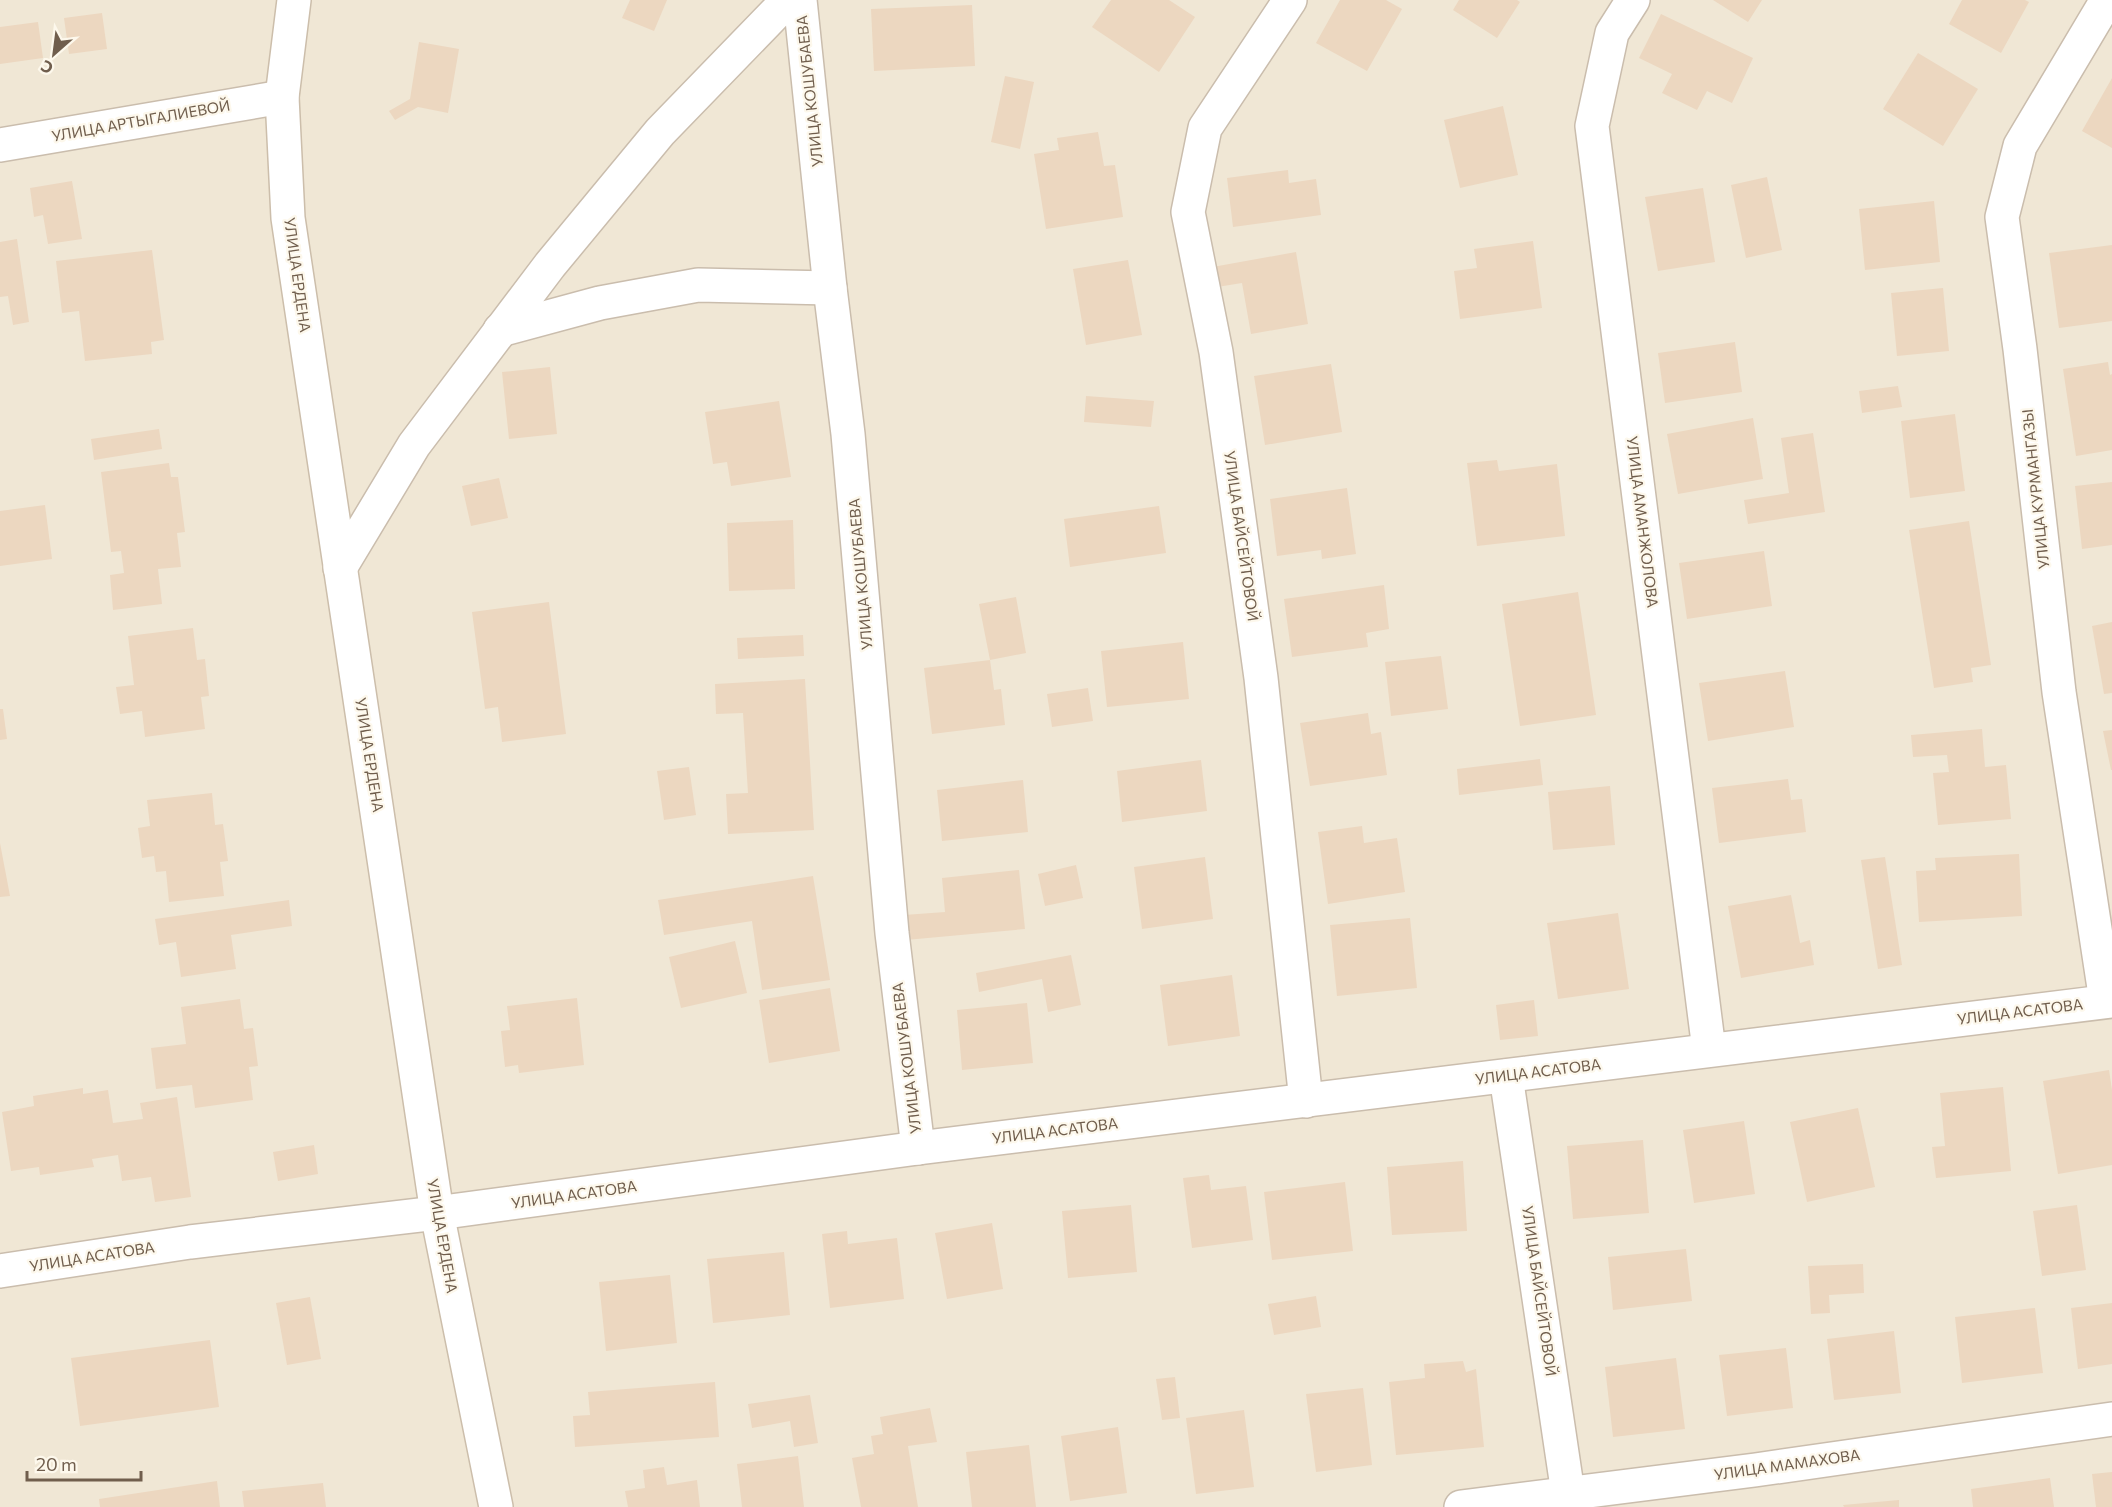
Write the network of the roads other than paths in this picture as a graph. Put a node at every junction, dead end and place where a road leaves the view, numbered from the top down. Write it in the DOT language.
graph roads {
  1 [pos="294,0"];
  2 [pos="788,0"];
  3 [pos="800,0"];
  4 [pos="1290,0"];
  5 [pos="1633,0"];
  6 [pos="2108,0"];
  7 [pos="282,97"];
  8 [pos="0,145"];
  9 [pos="830,288"];
  10 [pos="501,330"];
  11 [pos="340,568"];
  12 [pos="2109,1001"];
  13 [pos="1709,1050"];
  14 [pos="1506,1076"];
  15 [pos="1306,1101"];
  16 [pos="918,1148"];
  17 [pos="437,1213"];
  18 [pos="0,1271"];
  19 [pos="2112,1419"];
  20 [pos="1569,1500"];
  21 [pos="495,1507"];
  22 [pos="1461,1507"];
  1 -- 7 [label="street, УЛИЦА ЕРДЕНА"];
  2 -- 10 [label="street"];
  3 -- 9 [label="street, УЛИЦА КОШУБАЕВА"];
  4 -- 15 [label="street, УЛИЦА БАЙСЕЙТОВОЙ"];
  5 -- 13 [label="street, УЛИЦА АМАНЖОЛОВА"];
  6 -- 12 [label="street, УЛИЦА КУРМАНГАЗЫ"];
  7 -- 8 [label="street, УЛИЦА АРТЫГАЛИЕВОЙ"];
  7 -- 11 [label="street, УЛИЦА ЕРДЕНА"];
  9 -- 10 [label="street"];
  9 -- 16 [label="street, УЛИЦА КОШУБАЕВА"];
  10 -- 11 [label="street"];
  11 -- 17 [label="street, УЛИЦА ЕРДЕНА"];
  12 -- 13 [label="street, УЛИЦА АСАТОВА"];
  13 -- 14 [label="street, УЛИЦА АСАТОВА"];
  14 -- 15 [label="street, УЛИЦА АСАТОВА"];
  14 -- 20 [label="street, УЛИЦА БАЙСЕЙТОВОЙ"];
  15 -- 16 [label="street, УЛИЦА АСАТОВА"];
  16 -- 17 [label="street, УЛИЦА АСАТОВА"];
  17 -- 18 [label="street, УЛИЦА АСАТОВА"];
  17 -- 21 [label="street, УЛИЦА ЕРДЕНА"];
  19 -- 20 [label="street, УЛИЦА МАМАХОВА"];
  20 -- 22 [label="street, УЛИЦА МАМАХОВА"];
}
